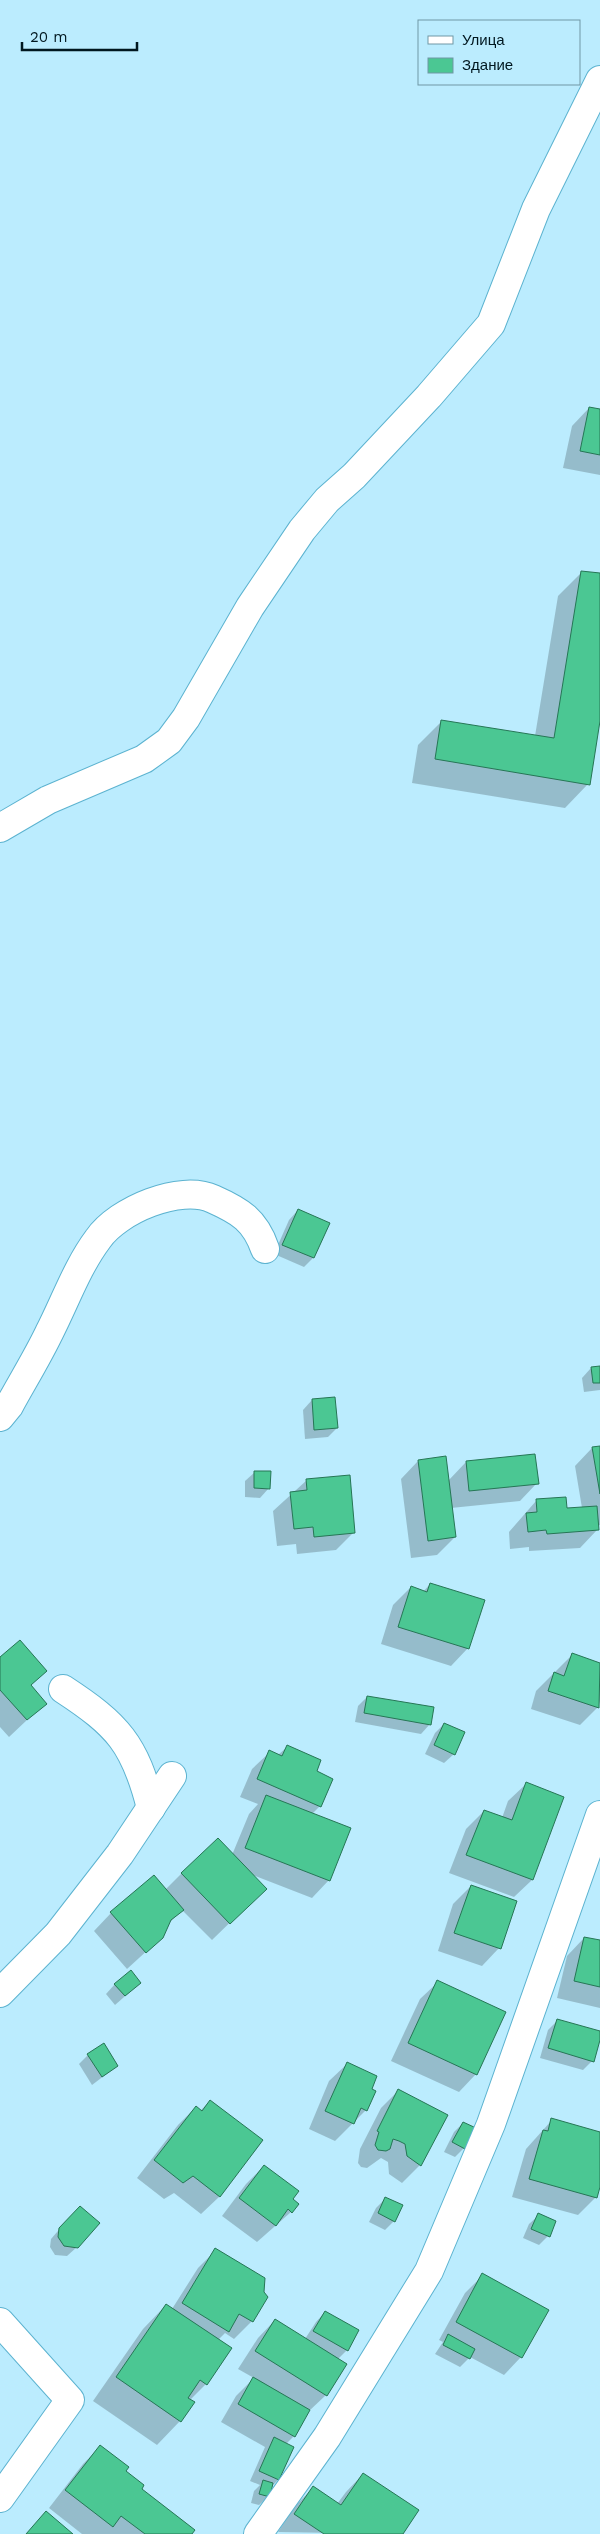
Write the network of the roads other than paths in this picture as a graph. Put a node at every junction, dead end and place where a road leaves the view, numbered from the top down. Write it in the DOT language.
graph roads {
  1 [pos="600,80"];
  2 [pos="0,828"];
  3 [pos="265,1249"];
  4 [pos="0,1417"];
  5 [pos="63,1689"];
  6 [pos="172,1776"];
  7 [pos="150,1808"];
  8 [pos="600,1815"];
  9 [pos="0,1993"];
  10 [pos="0,2322"];
  11 [pos="0,2498"];
  12 [pos="258,2534"];
  1 -- 2 [label="street"];
  3 -- 4 [label="street"];
  5 -- 7 [label="street"];
  6 -- 7 [label="street"];
  7 -- 9 [label="street"];
  8 -- 12 [label="street"];
  10 -- 11 [label="street"];
}
